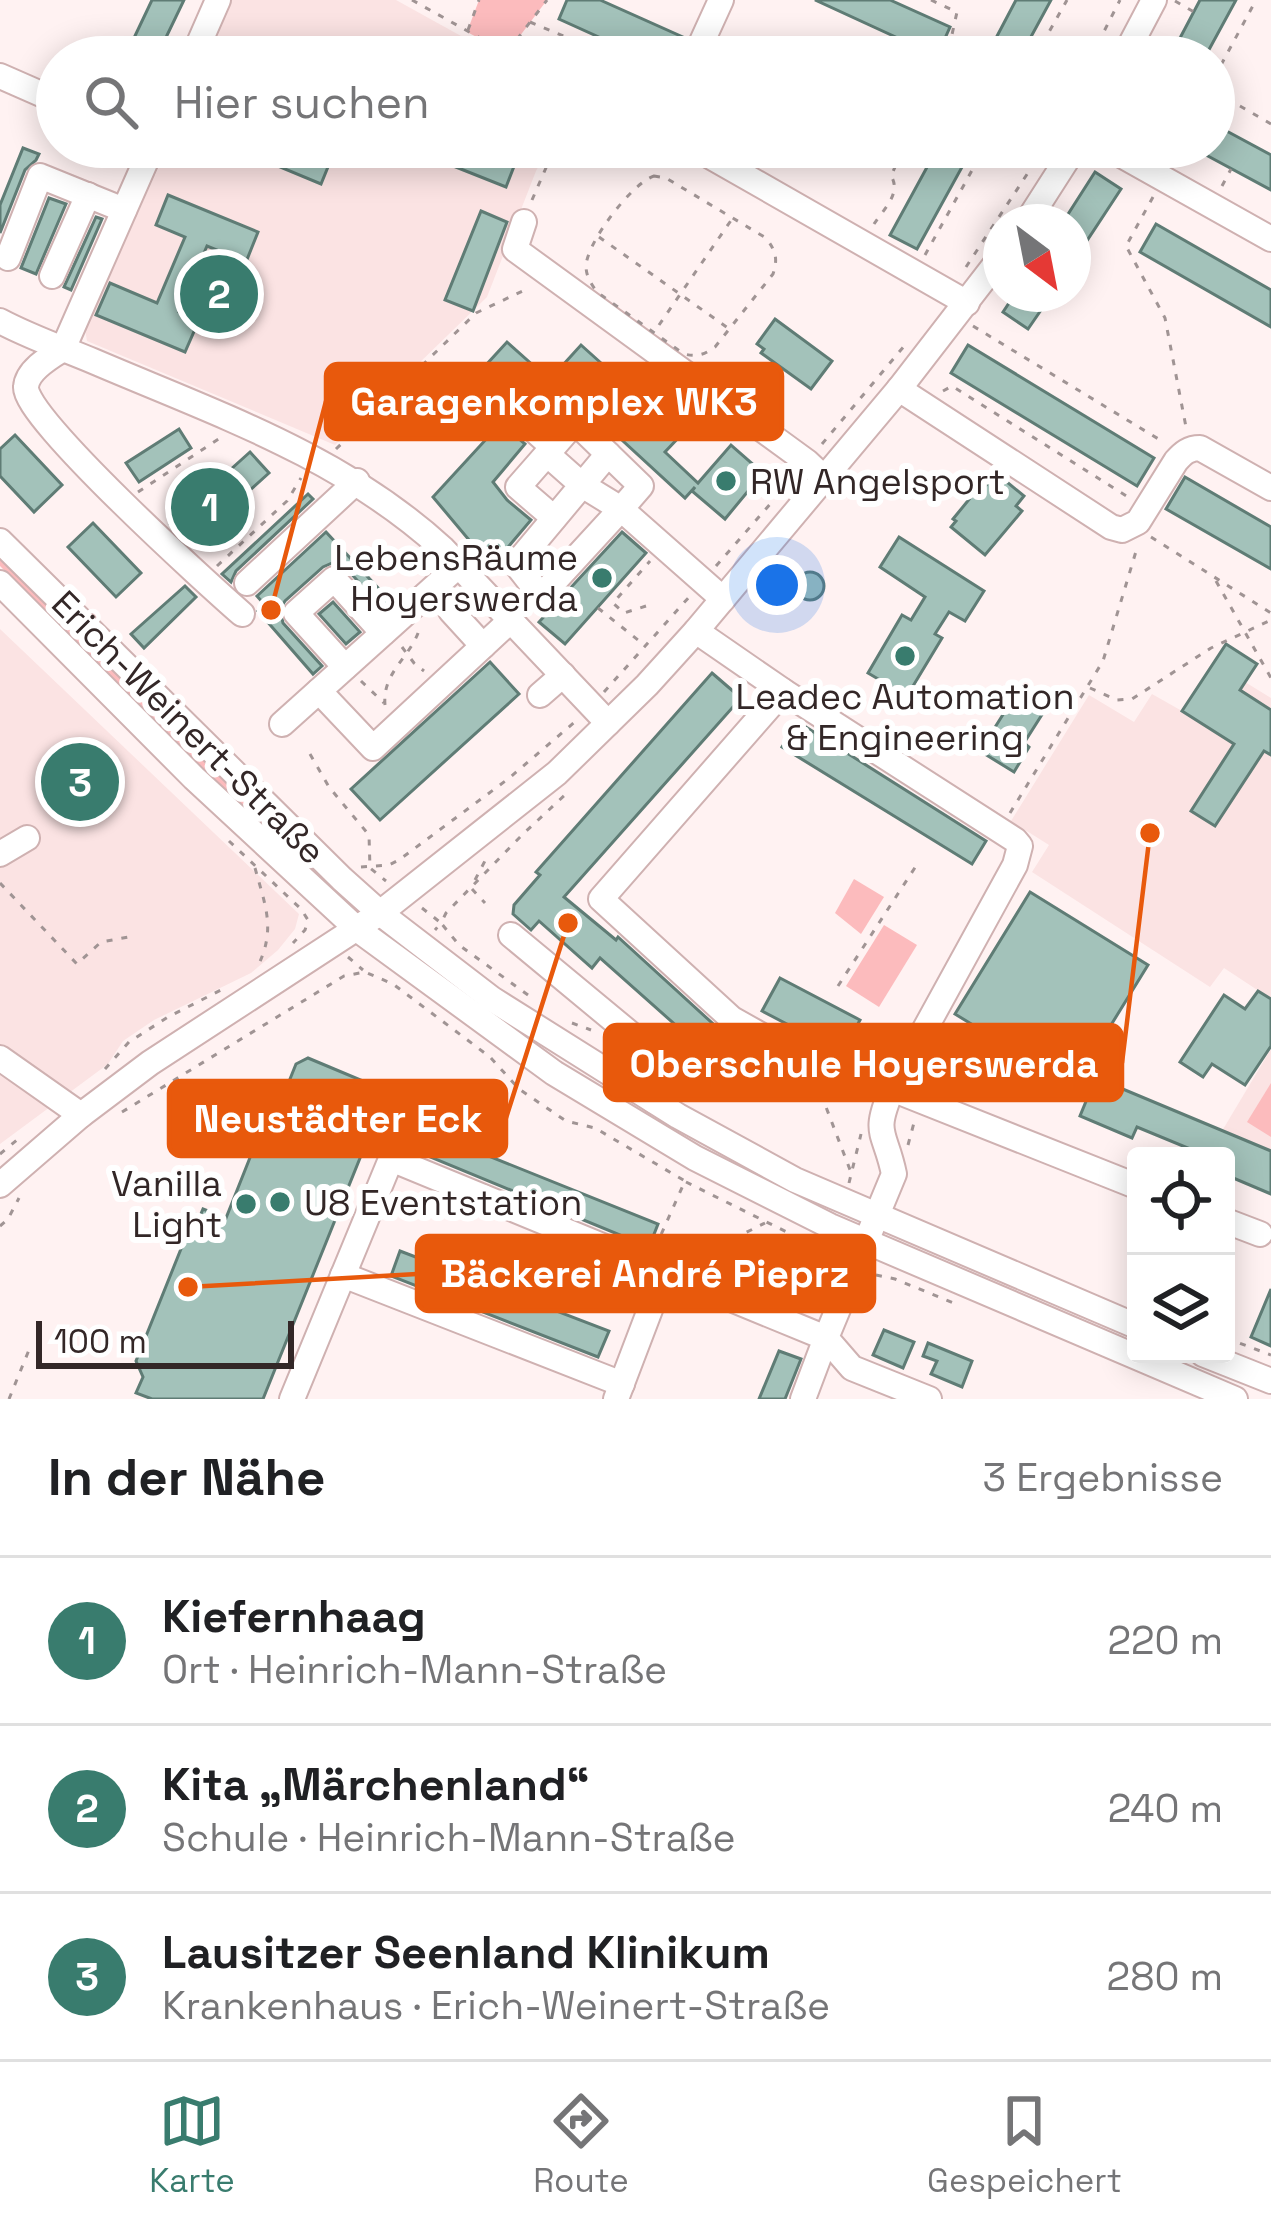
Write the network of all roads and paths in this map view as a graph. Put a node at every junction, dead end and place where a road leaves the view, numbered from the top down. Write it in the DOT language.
graph roads {
  1 [pos="218,0"];
  2 [pos="412,0"];
  3 [pos="479,0"];
  4 [pos="547,0"];
  5 [pos="721,0"];
  6 [pos="931,0"];
  7 [pos="1067,0"];
  8 [pos="1120,0"];
  9 [pos="1154,0"];
  10 [pos="1173,0"];
  11 [pos="1256,0"];
  12 [pos="1194,11"];
  13 [pos="530,22"];
  14 [pos="467,32"];
  15 [pos="202,36"];
  16 [pos="476,36"];
  17 [pos="520,36"];
  18 [pos="564,36"];
  19 [pos="705,36"];
  20 [pos="952,36"];
  21 [pos="1047,36"];
  22 [pos="1102,36"];
  23 [pos="1135,36"];
  24 [pos="1235,39"];
  25 [pos="0,76"];
  26 [pos="36,92"];
  27 [pos="1235,103"];
  28 [pos="1271,124"];
  29 [pos="143,168"];
  30 [pos="544,168"];
  31 [pos="728,168"];
  32 [pos="895,168"];
  33 [pos="973,168"];
  34 [pos="1062,168"];
  35 [pos="1146,168"];
  36 [pos="1168,168"];
  37 [pos="1232,169"];
  38 [pos="1163,177"];
  39 [pos="1222,187"];
  40 [pos="88,195"];
  41 [pos="1039,204"];
  42 [pos="124,210"];
  43 [pos="733,218"];
  44 [pos="524,222"];
  45 [pos="599,237"];
  46 [pos="1271,239"];
  47 [pos="862,242"];
  48 [pos="8,258"];
  49 [pos="915,272"];
  50 [pos="52,276"];
  51 [pos="554,277"];
  52 [pos="983,281"];
  53 [pos="680,294"];
  54 [pos="962,309"];
  55 [pos="0,320"];
  56 [pos="730,329"];
  57 [pos="63,349"];
  58 [pos="657,351"];
  59 [pos="975,387"];
  60 [pos="899,389"];
  61 [pos="490,392"];
  62 [pos="940,392"];
  63 [pos="969,397"];
  64 [pos="1025,417"];
  65 [pos="1185,422"];
  66 [pos="243,424"];
  67 [pos="1017,427"];
  68 [pos="1069,444"];
  69 [pos="550,450"];
  70 [pos="1181,450"];
  71 [pos="608,454"];
  72 [pos="1062,455"];
  73 [pos="323,462"];
  74 [pos="1118,474"];
  75 [pos="824,478"];
  76 [pos="357,481"];
  77 [pos="582,484"];
  78 [pos="1111,486"];
  79 [pos="1271,488"];
  80 [pos="121,502"];
  81 [pos="621,509"];
  82 [pos="554,518"];
  83 [pos="1136,519"];
  84 [pos="0,541"];
  85 [pos="678,559"];
  86 [pos="459,565"];
  87 [pos="1215,579"];
  88 [pos="202,580"];
  89 [pos="0,583"];
  90 [pos="247,583"];
  91 [pos="422,598"];
  92 [pos="722,599"];
  93 [pos="646,606"];
  94 [pos="598,608"];
  95 [pos="451,611"];
  96 [pos="624,613"];
  97 [pos="242,614"];
  98 [pos="1271,617"];
  99 [pos="511,620"];
  100 [pos="616,622"];
  101 [pos="696,632"];
  102 [pos="1244,632"];
  103 [pos="383,633"];
  104 [pos="483,646"];
  105 [pos="645,646"];
  106 [pos="406,655"];
  107 [pos="343,669"];
  108 [pos="562,675"];
  109 [pos="448,679"];
  110 [pos="1271,679"];
  111 [pos="1088,687"];
  112 [pos="319,691"];
  113 [pos="783,692"];
  114 [pos="540,694"];
  115 [pos="393,714"];
  116 [pos="608,723"];
  117 [pos="282,724"];
  118 [pos="310,754"];
  119 [pos="572,789"];
  120 [pos="999,830"];
  121 [pos="26,838"];
  122 [pos="0,854"];
  123 [pos="916,866"];
  124 [pos="255,867"];
  125 [pos="370,868"];
  126 [pos="0,883"];
  127 [pos="485,903"];
  128 [pos="380,913"];
  129 [pos="357,929"];
  130 [pos="511,935"];
  131 [pos="134,936"];
  132 [pos="254,973"];
  133 [pos="838,986"];
  134 [pos="732,1019"];
  135 [pos="0,1058"];
  136 [pos="810,1063"];
  137 [pos="407,1084"];
  138 [pos="892,1089"];
  139 [pos="685,1099"];
  140 [pos="654,1101"];
  141 [pos="81,1115"];
  142 [pos="122,1118"];
  143 [pos="382,1146"];
  144 [pos="852,1176"];
  145 [pos="685,1181"];
  146 [pos="1127,1182"];
  147 [pos="12,1187"];
  148 [pos="877,1217"];
  149 [pos="766,1222"];
  150 [pos="1235,1224"];
  151 [pos="0,1226"];
  152 [pos="1260,1234"];
  153 [pos="866,1244"];
  154 [pos="694,1259"];
  155 [pos="657,1266"];
  156 [pos="839,1269"];
  157 [pos="343,1275"];
  158 [pos="865,1281"];
  159 [pos="957,1305"];
  160 [pos="1127,1322"];
  161 [pos="826,1338"];
  162 [pos="1235,1341"];
  163 [pos="31,1345"];
  164 [pos="1271,1355"];
  165 [pos="1225,1363"];
  166 [pos="1271,1382"];
  167 [pos="619,1392"];
  168 [pos="9,1399"];
  169 [pos="292,1399"];
  170 [pos="803,1399"];
  171 [pos="929,1399"];
  172 [pos="1235,1399"];
  1 -- 15 [label="street"];
  2 -- 14 [label="path"];
  3 -- 14 [label="path"];
  4 -- 13 [label="path"];
  5 -- 19 [label="street"];
  6 -- 20 [label="path"];
  7 -- 21 [label="path"];
  8 -- 22 [label="path"];
  9 -- 23 [label="street"];
  10 -- 12 [label="path"];
  11 -- 24 [label="path"];
  13 -- 17 [label="path"];
  13 -- 18 [label="path"];
  14 -- 16 [label="path"];
  25 -- 26 [label="street"];
  27 -- 28 [label="path"];
  29 -- 42 [label="street"];
  30 -- 44 [label="path"];
  31 -- 47 [label="street"];
  32 -- 47 [label="path"];
  33 -- 49 [label="path"];
  34 -- 41 [label="street"];
  35 -- 38 [label="street"];
  36 -- 38 [label="path"];
  37 -- 39 [label="path"];
  38 -- 46 [label="street"];
  38 -- 65 [label="path"];
  40 -- 42 [label="street"];
  40 -- 48 [label="street"];
  40 -- 50 [label="street"];
  42 -- 57 [label="street"];
  43 -- 45 [label="path"];
  43 -- 53 [label="path"];
  43 -- 56 [label="path"];
  44 -- 51 [label="street"];
  45 -- 53 [label="path"];
  45 -- 58 [label="path"];
  47 -- 49 [label="street"];
  49 -- 54 [label="street"];
  51 -- 58 [label="street"];
  51 -- 73 [label="path"];
  52 -- 54 [label="street"];
  53 -- 56 [label="path"];
  53 -- 58 [label="path"];
  54 -- 60 [label="street"];
  54 -- 70 [label="path"];
  55 -- 57 [label="street"];
  56 -- 58 [label="path"];
  57 -- 66 [label="street"];
  57 -- 80 [label="street"];
  58 -- 75 [label="street"];
  59 -- 63 [label="path"];
  60 -- 75 [label="street"];
  60 -- 83 [label="street"];
  61 -- 69 [label="street"];
  62 -- 63 [label="path"];
  63 -- 67 [label="path"];
  64 -- 67 [label="path"];
  65 -- 70 [label="path"];
  65 -- 70 [label="path"];
  66 -- 73 [label="street"];
  66 -- 80 [label="path"];
  67 -- 72 [label="path"];
  68 -- 72 [label="path"];
  69 -- 71 [label="street"];
  69 -- 77 [label="street"];
  69 -- 82 [label="street"];
  70 -- 79 [label="street"];
  70 -- 83 [label="street"];
  71 -- 77 [label="street"];
  71 -- 81 [label="street"];
  72 -- 78 [label="path"];
  73 -- 76 [label="street"];
  73 -- 88 [label="path"];
  74 -- 78 [label="path"];
  75 -- 92 [label="street"];
  76 -- 86 [label="street"];
  76 -- 90 [label="street"];
  77 -- 81 [label="street"];
  77 -- 82 [label="street"];
  78 -- 83 [label="path"];
  80 -- 88 [label="street"];
  81 -- 82 [label="street"];
  81 -- 85 [label="street"];
  83 -- 87 [label="path"];
  83 -- 111 [label="path"];
  84 -- 128 [label="street, Erich-Weinert-Straße"];
  85 -- 92 [label="street"];
  85 -- 96 [label="path"];
  86 -- 91 [label="street"];
  86 -- 99 [label="street"];
  87 -- 98 [label="path"];
  87 -- 102 [label="path"];
  88 -- 97 [label="street"];
  89 -- 129 [label="street, Erich-Weinert-Straße"];
  91 -- 103 [label="street"];
  91 -- 106 [label="path"];
  92 -- 101 [label="street"];
  93 -- 96 [label="path"];
  94 -- 100 [label="path"];
  95 -- 104 [label="street"];
  96 -- 100 [label="path"];
  98 -- 102 [label="path"];
  99 -- 104 [label="street"];
  99 -- 108 [label="street"];
  100 -- 105 [label="path"];
  101 -- 113 [label="street"];
  101 -- 116 [label="street"];
  102 -- 110 [label="path"];
  102 -- 111 [label="path"];
  103 -- 106 [label="path"];
  103 -- 107 [label="street"];
  103 -- 107 [label="street"];
  104 -- 109 [label="street"];
  106 -- 109 [label="path"];
  106 -- 115 [label="path"];
  107 -- 112 [label="street"];
  107 -- 115 [label="path"];
  108 -- 114 [label="street"];
  108 -- 116 [label="street"];
  109 -- 115 [label="street"];
  111 -- 120 [label="path"];
  112 -- 115 [label="street"];
  112 -- 117 [label="street"];
  113 -- 120 [label="street"];
  113 -- 134 [label="street"];
  116 -- 128 [label="street"];
  118 -- 125 [label="path"];
  119 -- 127 [label="path"];
  120 -- 138 [label="street"];
  121 -- 122 [label="street"];
  123 -- 133 [label="path"];
  124 -- 132 [label="path"];
  126 -- 131 [label="path"];
  128 -- 129 [label="street"];
  128 -- 140 [label="street, Erich-Weinert-Straße"];
  129 -- 141 [label="street"];
  129 -- 153 [label="street, Erich-Weinert-Straße"];
  130 -- 140 [label="street"];
  134 -- 136 [label="street"];
  134 -- 139 [label="path"];
  135 -- 141 [label="street"];
  136 -- 138 [label="street"];
  136 -- 144 [label="path"];
  137 -- 143 [label="path"];
  138 -- 146 [label="street"];
  138 -- 148 [label="street"];
  140 -- 148 [label="street, Erich-Weinert-Straße"];
  141 -- 147 [label="street"];
  142 -- 145 [label="path"];
  145 -- 149 [label="path"];
  145 -- 155 [label="path"];
  147 -- 151 [label="path"];
  148 -- 153 [label="street"];
  148 -- 160 [label="street, Erich-Weinert-Straße"];
  149 -- 154 [label="path"];
  149 -- 156 [label="path"];
  150 -- 152 [label="street"];
  153 -- 161 [label="street"];
  153 -- 172 [label="street, Erich-Weinert-Straße"];
  155 -- 157 [label="street"];
  155 -- 161 [label="street"];
  155 -- 167 [label="street"];
  157 -- 167 [label="street"];
  157 -- 169 [label="street"];
  158 -- 159 [label="path"];
  161 -- 170 [label="street"];
  161 -- 171 [label="street"];
  162 -- 164 [label="path"];
  163 -- 168 [label="path"];
  165 -- 166 [label="street"];
}
